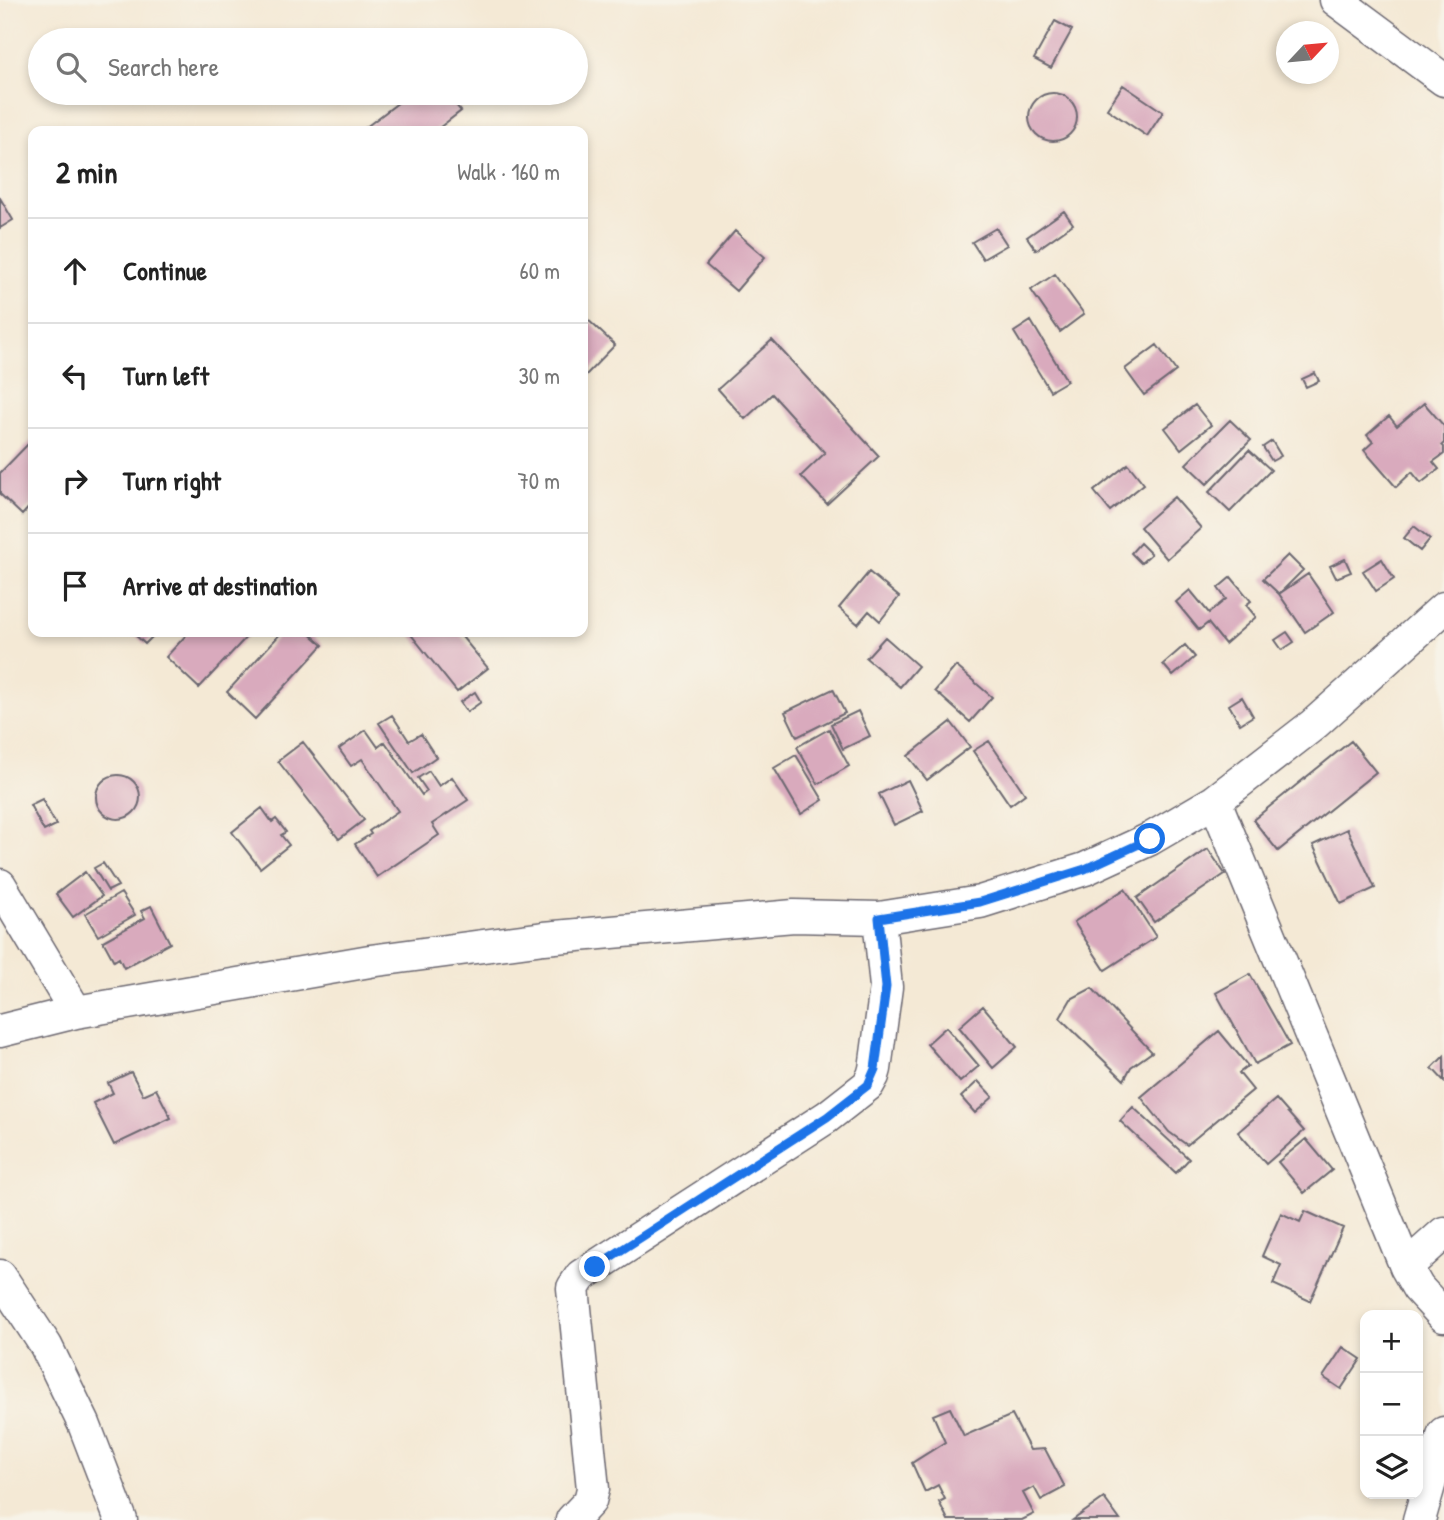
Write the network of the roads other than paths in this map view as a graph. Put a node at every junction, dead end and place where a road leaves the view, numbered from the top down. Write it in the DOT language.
graph roads {
  1 [pos="1343,2"];
  2 [pos="1444,80"];
  3 [pos="1444,608"];
  4 [pos="1215,801"];
  5 [pos="0,885"];
  6 [pos="879,918"];
  7 [pos="76,1012"];
  8 [pos="0,1031"];
  9 [pos="1444,1233"];
  10 [pos="1406,1267"];
  11 [pos="0,1276"];
  12 [pos="1444,1316"];
  13 [pos="1444,1433"];
  14 [pos="121,1520"];
  15 [pos="572,1520"];
  16 [pos="1419,1520"];
  1 -- 2 [label="street"];
  3 -- 4 [label="street"];
  4 -- 6 [label="street"];
  4 -- 10 [label="street"];
  5 -- 7 [label="street"];
  6 -- 7 [label="street"];
  6 -- 15 [label="street"];
  7 -- 8 [label="street"];
  9 -- 10 [label="street"];
  10 -- 12 [label="street"];
  11 -- 14 [label="street"];
  13 -- 16 [label="street"];
}
